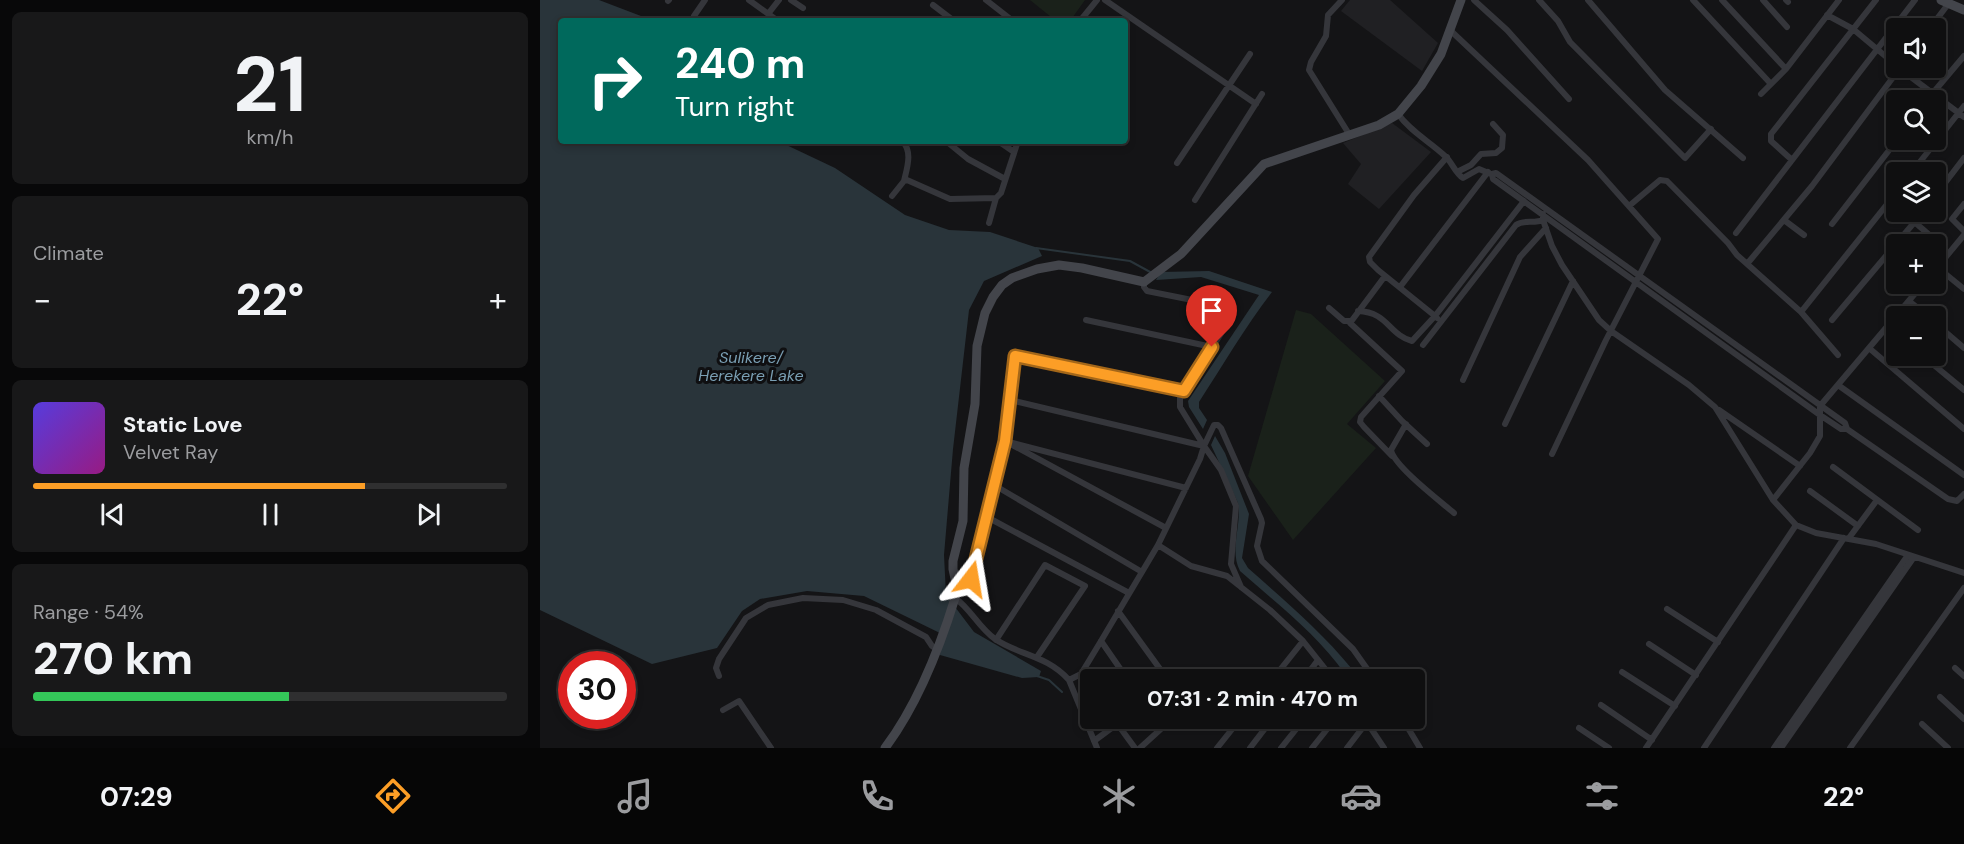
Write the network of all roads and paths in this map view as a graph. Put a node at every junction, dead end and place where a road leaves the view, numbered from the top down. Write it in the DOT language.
graph roads {
  1 [pos="705,0"];
  2 [pos="749,0"];
  3 [pos="779,0"];
  4 [pos="790,0"];
  5 [pos="986,0"];
  6 [pos="1097,0"];
  7 [pos="1105,0"];
  8 [pos="1342,0"];
  9 [pos="1461,0"];
  10 [pos="1474,0"];
  11 [pos="1539,0"];
  12 [pos="1588,0"];
  13 [pos="1693,0"];
  14 [pos="1722,0"];
  15 [pos="1763,0"];
  16 [pos="1839,0"];
  17 [pos="1876,0"];
  18 [pos="1915,0"];
  19 [pos="1945,2"];
  20 [pos="933,5"];
  21 [pos="802,9"];
  22 [pos="1964,10"];
  23 [pos="768,14"];
  24 [pos="1827,15"];
  25 [pos="694,16"];
  26 [pos="774,18"];
  27 [pos="950,18"];
  28 [pos="1009,18"];
  29 [pos="1082,18"];
  30 [pos="1936,18"];
  31 [pos="1787,27"];
  32 [pos="1853,28"];
  33 [pos="1451,31"];
  34 [pos="1877,49"];
  35 [pos="1250,54"];
  36 [pos="1886,56"];
  37 [pos="1964,56"];
  38 [pos="1786,69"];
  39 [pos="1891,78"];
  40 [pos="1913,78"];
  41 [pos="1771,84"];
  42 [pos="1229,85"];
  43 [pos="1929,90"];
  44 [pos="1936,90"];
  45 [pos="1262,94"];
  46 [pos="1761,94"];
  47 [pos="1569,99"];
  48 [pos="1946,103"];
  49 [pos="1256,104"];
  50 [pos="1964,106"];
  51 [pos="1398,114"];
  52 [pos="1961,115"];
  53 [pos="1493,124"];
  54 [pos="1711,129"];
  55 [pos="1349,134"];
  56 [pos="904,144"];
  57 [pos="950,144"];
  58 [pos="1002,144"];
  59 [pos="1017,144"];
  60 [pos="1889,150"];
  61 [pos="1014,152"];
  62 [pos="1446,157"];
  63 [pos="1743,158"];
  64 [pos="1964,158"];
  65 [pos="1792,160"];
  66 [pos="1921,162"];
  67 [pos="1177,163"];
  68 [pos="1457,172"];
  69 [pos="1490,173"];
  70 [pos="1005,179"];
  71 [pos="904,181"];
  72 [pos="1946,182"];
  73 [pos="892,196"];
  74 [pos="996,198"];
  75 [pos="1196,200"];
  76 [pos="1524,201"];
  77 [pos="1964,204"];
  78 [pos="1886,205"];
  79 [pos="1629,206"];
  80 [pos="1543,217"];
  81 [pos="1784,220"];
  82 [pos="1914,222"];
  83 [pos="989,223"];
  84 [pos="1833,224"];
  85 [pos="1546,228"];
  86 [pos="1736,233"];
  87 [pos="1964,233"];
  88 [pos="1928,234"];
  89 [pos="1804,235"];
  90 [pos="1946,256"];
  91 [pos="1747,264"];
  92 [pos="1385,276"];
  93 [pos="1946,276"];
  94 [pos="1638,279"];
  95 [pos="1147,280"];
  96 [pos="1573,281"];
  97 [pos="1400,287"];
  98 [pos="1964,289"];
  99 [pos="1915,294"];
  100 [pos="1909,301"];
  101 [pos="1905,306"];
  102 [pos="1915,306"];
  103 [pos="1329,308"];
  104 [pos="1358,311"];
  105 [pos="1801,312"];
  106 [pos="1435,316"];
  107 [pos="1086,320"];
  108 [pos="1832,320"];
  109 [pos="1350,321"];
  110 [pos="1442,322"];
  111 [pos="1886,328"];
  112 [pos="1611,331"];
  113 [pos="1946,332"];
  114 [pos="1423,345"];
  115 [pos="1212,347"];
  116 [pos="1869,348"];
  117 [pos="1964,348"];
  118 [pos="1838,355"];
  119 [pos="1935,366"];
  120 [pos="1463,380"];
  121 [pos="1838,385"];
  122 [pos="1964,390"];
  123 [pos="1184,391"];
  124 [pos="1379,396"];
  125 [pos="1010,400"];
  126 [pos="1820,406"];
  127 [pos="1715,407"];
  128 [pos="1820,415"];
  129 [pos="1406,424"];
  130 [pos="1504,424"];
  131 [pos="1847,429"];
  132 [pos="1964,429"];
  133 [pos="1005,441"];
  134 [pos="1427,444"];
  135 [pos="1204,446"];
  136 [pos="1552,454"];
  137 [pos="1392,456"];
  138 [pos="1800,466"];
  139 [pos="1833,466"];
  140 [pos="1964,475"];
  141 [pos="994,485"];
  142 [pos="1186,488"];
  143 [pos="1810,490"];
  144 [pos="1964,494"];
  145 [pos="1773,500"];
  146 [pos="1877,500"];
  147 [pos="1454,513"];
  148 [pos="987,517"];
  149 [pos="1796,525"];
  150 [pos="1858,525"];
  151 [pos="1166,528"];
  152 [pos="1918,530"];
  153 [pos="1846,538"];
  154 [pos="1158,545"];
  155 [pos="1911,556"];
  156 [pos="1142,572"];
  157 [pos="1964,573"];
  158 [pos="971,579"];
  159 [pos="1240,587"];
  160 [pos="1964,588"];
  161 [pos="1129,593"];
  162 [pos="955,600"];
  163 [pos="1667,609"];
  164 [pos="1118,611"];
  165 [pos="996,640"];
  166 [pos="1101,641"];
  167 [pos="1303,641"];
  168 [pos="1718,642"];
  169 [pos="1649,644"];
  170 [pos="938,648"];
  171 [pos="1037,657"];
  172 [pos="1318,660"];
  173 [pos="1955,668"];
  174 [pos="1084,669"];
  175 [pos="1120,669"];
  176 [pos="1160,669"];
  177 [pos="1281,669"];
  178 [pos="1311,669"];
  179 [pos="1325,669"];
  180 [pos="1367,669"];
  181 [pos="1622,672"];
  182 [pos="1080,674"];
  183 [pos="1696,675"];
  184 [pos="719,676"];
  185 [pos="1964,676"];
  186 [pos="1069,680"];
  187 [pos="1940,697"];
  188 [pos="1601,705"];
  189 [pos="1675,706"];
  190 [pos="723,710"];
  191 [pos="1964,719"];
  192 [pos="1922,724"];
  193 [pos="1579,728"];
  194 [pos="1109,729"];
  195 [pos="1121,729"];
  196 [pos="1161,729"];
  197 [pos="1232,729"];
  198 [pos="1265,729"];
  199 [pos="1296,729"];
  200 [pos="1327,729"];
  201 [pos="1360,729"];
  202 [pos="1371,729"];
  203 [pos="1408,729"];
  204 [pos="1652,740"];
  205 [pos="1096,745"];
  206 [pos="1382,747"];
  207 [pos="771,748"];
  208 [pos="885,748"];
  209 [pos="1135,748"];
  210 [pos="1140,748"];
  211 [pos="1217,748"];
  212 [pos="1250,748"];
  213 [pos="1281,748"];
  214 [pos="1312,748"];
  215 [pos="1347,748"];
  216 [pos="1420,748"];
  217 [pos="1609,748"];
  218 [pos="1646,748"];
  219 [pos="1704,748"];
  220 [pos="1774,748"];
  221 [pos="1782,748"];
  222 [pos="1850,748"];
  223 [pos="1948,748"];
  1 -- 25 [label="street"];
  2 -- 23 [label="street"];
  3 -- 23 [label="street"];
  4 -- 21 [label="street"];
  5 -- 28 [label="street"];
  6 -- 29 [label="street"];
  7 -- 42 [label="street"];
  8 -- 55 [label="street"];
  9 -- 33 [label="street"];
  10 -- 47 [label="street"];
  11 -- 54 [label="street"];
  12 -- 54 [label="street"];
  13 -- 41 [label="street"];
  14 -- 38 [label="street"];
  15 -- 31 [label="street"];
  16 -- 24 [label="street"];
  17 -- 32 [label="street"];
  18 -- 34 [label="street"];
  19 -- 22 [label="street"];
  19 -- 30 [label="street"];
  20 -- 27 [label="street"];
  23 -- 26 [label="street"];
  24 -- 32 [label="street"];
  24 -- 38 [label="street"];
  32 -- 34 [label="street"];
  32 -- 65 [label="street"];
  33 -- 51 [label="street"];
  33 -- 79 [label="street"];
  34 -- 36 [label="street"];
  34 -- 65 [label="street"];
  35 -- 42 [label="street"];
  37 -- 44 [label="street"];
  38 -- 41 [label="street"];
  39 -- 81 [label="street"];
  40 -- 43 [label="street"];
  41 -- 46 [label="street"];
  42 -- 49 [label="street"];
  42 -- 67 [label="street"];
  45 -- 49 [label="street"];
  48 -- 52 [label="street"];
  49 -- 75 [label="street"];
  50 -- 52 [label="street"];
  51 -- 55 [label="street"];
  51 -- 62 [label="street"];
  52 -- 66 [label="street"];
  53 -- 68 [label="street"];
  54 -- 63 [label="street"];
  55 -- 95 [label="street"];
  56 -- 71 [label="street"];
  57 -- 70 [label="street"];
  58 -- 61 [label="street"];
  59 -- 61 [label="street"];
  60 -- 84 [label="street"];
  61 -- 70 [label="street"];
  62 -- 68 [label="street"];
  62 -- 92 [label="street"];
  64 -- 72 [label="street"];
  65 -- 86 [label="street"];
  68 -- 69 [label="street"];
  69 -- 76 [label="street"];
  69 -- 94 [label="street"];
  69 -- 97 [label="street"];
  70 -- 74 [label="street"];
  71 -- 73 [label="street"];
  71 -- 74 [label="street"];
  74 -- 83 [label="street"];
  76 -- 80 [label="street"];
  76 -- 106 [label="street"];
  77 -- 87 [label="street"];
  78 -- 105 [label="street"];
  79 -- 91 [label="street"];
  79 -- 94 [label="street"];
  80 -- 85 [label="street"];
  80 -- 94 [label="street"];
  80 -- 110 [label="street"];
  81 -- 89 [label="street"];
  81 -- 91 [label="street"];
  82 -- 88 [label="street"];
  82 -- 108 [label="street"];
  85 -- 96 [label="street"];
  85 -- 120 [label="street"];
  87 -- 90 [label="street"];
  91 -- 105 [label="street"];
  92 -- 97 [label="street"];
  92 -- 104 [label="street"];
  93 -- 98 [label="street"];
  94 -- 112 [label="street"];
  94 -- 126 [label="street"];
  94 -- 128 [label="street"];
  95 -- 115 [label="street"];
  95 -- 162 [label="street"];
  96 -- 112 [label="street"];
  96 -- 130 [label="street"];
  97 -- 106 [label="street"];
  99 -- 100 [label="street"];
  100 -- 101 [label="street"];
  100 -- 102 [label="street"];
  103 -- 109 [label="street"];
  104 -- 106 [label="street"];
  104 -- 109 [label="street"];
  105 -- 118 [label="street"];
  106 -- 110 [label="street"];
  107 -- 115 [label="street"];
  109 -- 124 [label="street"];
  110 -- 114 [label="street"];
  111 -- 116 [label="street"];
  112 -- 127 [label="street"];
  112 -- 136 [label="street"];
  113 -- 117 [label="street"];
  115 -- 123 [label="street"];
  116 -- 121 [label="street"];
  116 -- 132 [label="street"];
  119 -- 122 [label="street"];
  121 -- 126 [label="street"];
  121 -- 140 [label="street"];
  123 -- 125 [label="street"];
  123 -- 135 [label="street"];
  124 -- 129 [label="street"];
  124 -- 137 [label="street"];
  125 -- 133 [label="street"];
  125 -- 135 [label="street"];
  126 -- 128 [label="street"];
  126 -- 131 [label="street"];
  127 -- 138 [label="street"];
  127 -- 145 [label="street"];
  128 -- 131 [label="street"];
  128 -- 138 [label="street"];
  129 -- 134 [label="street"];
  129 -- 137 [label="street"];
  131 -- 144 [label="street"];
  133 -- 141 [label="street"];
  133 -- 142 [label="street"];
  133 -- 151 [label="street"];
  135 -- 142 [label="street"];
  135 -- 159 [label="street"];
  135 -- 180 [label="street"];
  137 -- 147 [label="street"];
  138 -- 145 [label="street"];
  139 -- 146 [label="street"];
  141 -- 148 [label="street"];
  141 -- 156 [label="street"];
  142 -- 151 [label="street"];
  143 -- 150 [label="street"];
  145 -- 149 [label="street"];
  146 -- 150 [label="street"];
  146 -- 152 [label="street"];
  148 -- 158 [label="street"];
  148 -- 161 [label="street"];
  149 -- 153 [label="street"];
  149 -- 168 [label="street"];
  150 -- 153 [label="street"];
  151 -- 154 [label="street"];
  153 -- 155 [label="street"];
  153 -- 219 [label="street"];
  154 -- 156 [label="street"];
  154 -- 159 [label="street"];
  155 -- 157 [label="street"];
  155 -- 220 [label="street"];
  155 -- 221 [label="street"];
  156 -- 161 [label="street"];
  159 -- 167 [label="street"];
  160 -- 222 [label="street"];
  161 -- 164 [label="street"];
  162 -- 165 [label="street"];
  162 -- 170 [label="street"];
  163 -- 168 [label="street"];
  164 -- 166 [label="street"];
  164 -- 176 [label="street"];
  165 -- 171 [label="street"];
  165 -- 171 [label="street"];
  166 -- 174 [label="street"];
  166 -- 175 [label="street"];
  167 -- 172 [label="street"];
  167 -- 177 [label="street"];
  168 -- 183 [label="street"];
  169 -- 183 [label="street"];
  170 -- 184 [label="street"];
  170 -- 208 [label="street"];
  171 -- 186 [label="street"];
  172 -- 178 [label="street"];
  172 -- 179 [label="street"];
  173 -- 185 [label="street"];
  181 -- 189 [label="street"];
  182 -- 186 [label="street"];
  183 -- 189 [label="street"];
  186 -- 205 [label="street"];
  187 -- 191 [label="street"];
  188 -- 204 [label="street"];
  189 -- 204 [label="street"];
  190 -- 207 [label="street"];
  192 -- 223 [label="street"];
  193 -- 217 [label="street"];
  194 -- 205 [label="street"];
  195 -- 209 [label="street"];
  196 -- 210 [label="street"];
  197 -- 211 [label="street"];
  198 -- 212 [label="street"];
  199 -- 213 [label="street"];
  200 -- 214 [label="street"];
  201 -- 215 [label="street"];
  202 -- 206 [label="street"];
  203 -- 216 [label="street"];
  204 -- 218 [label="street"];
}
